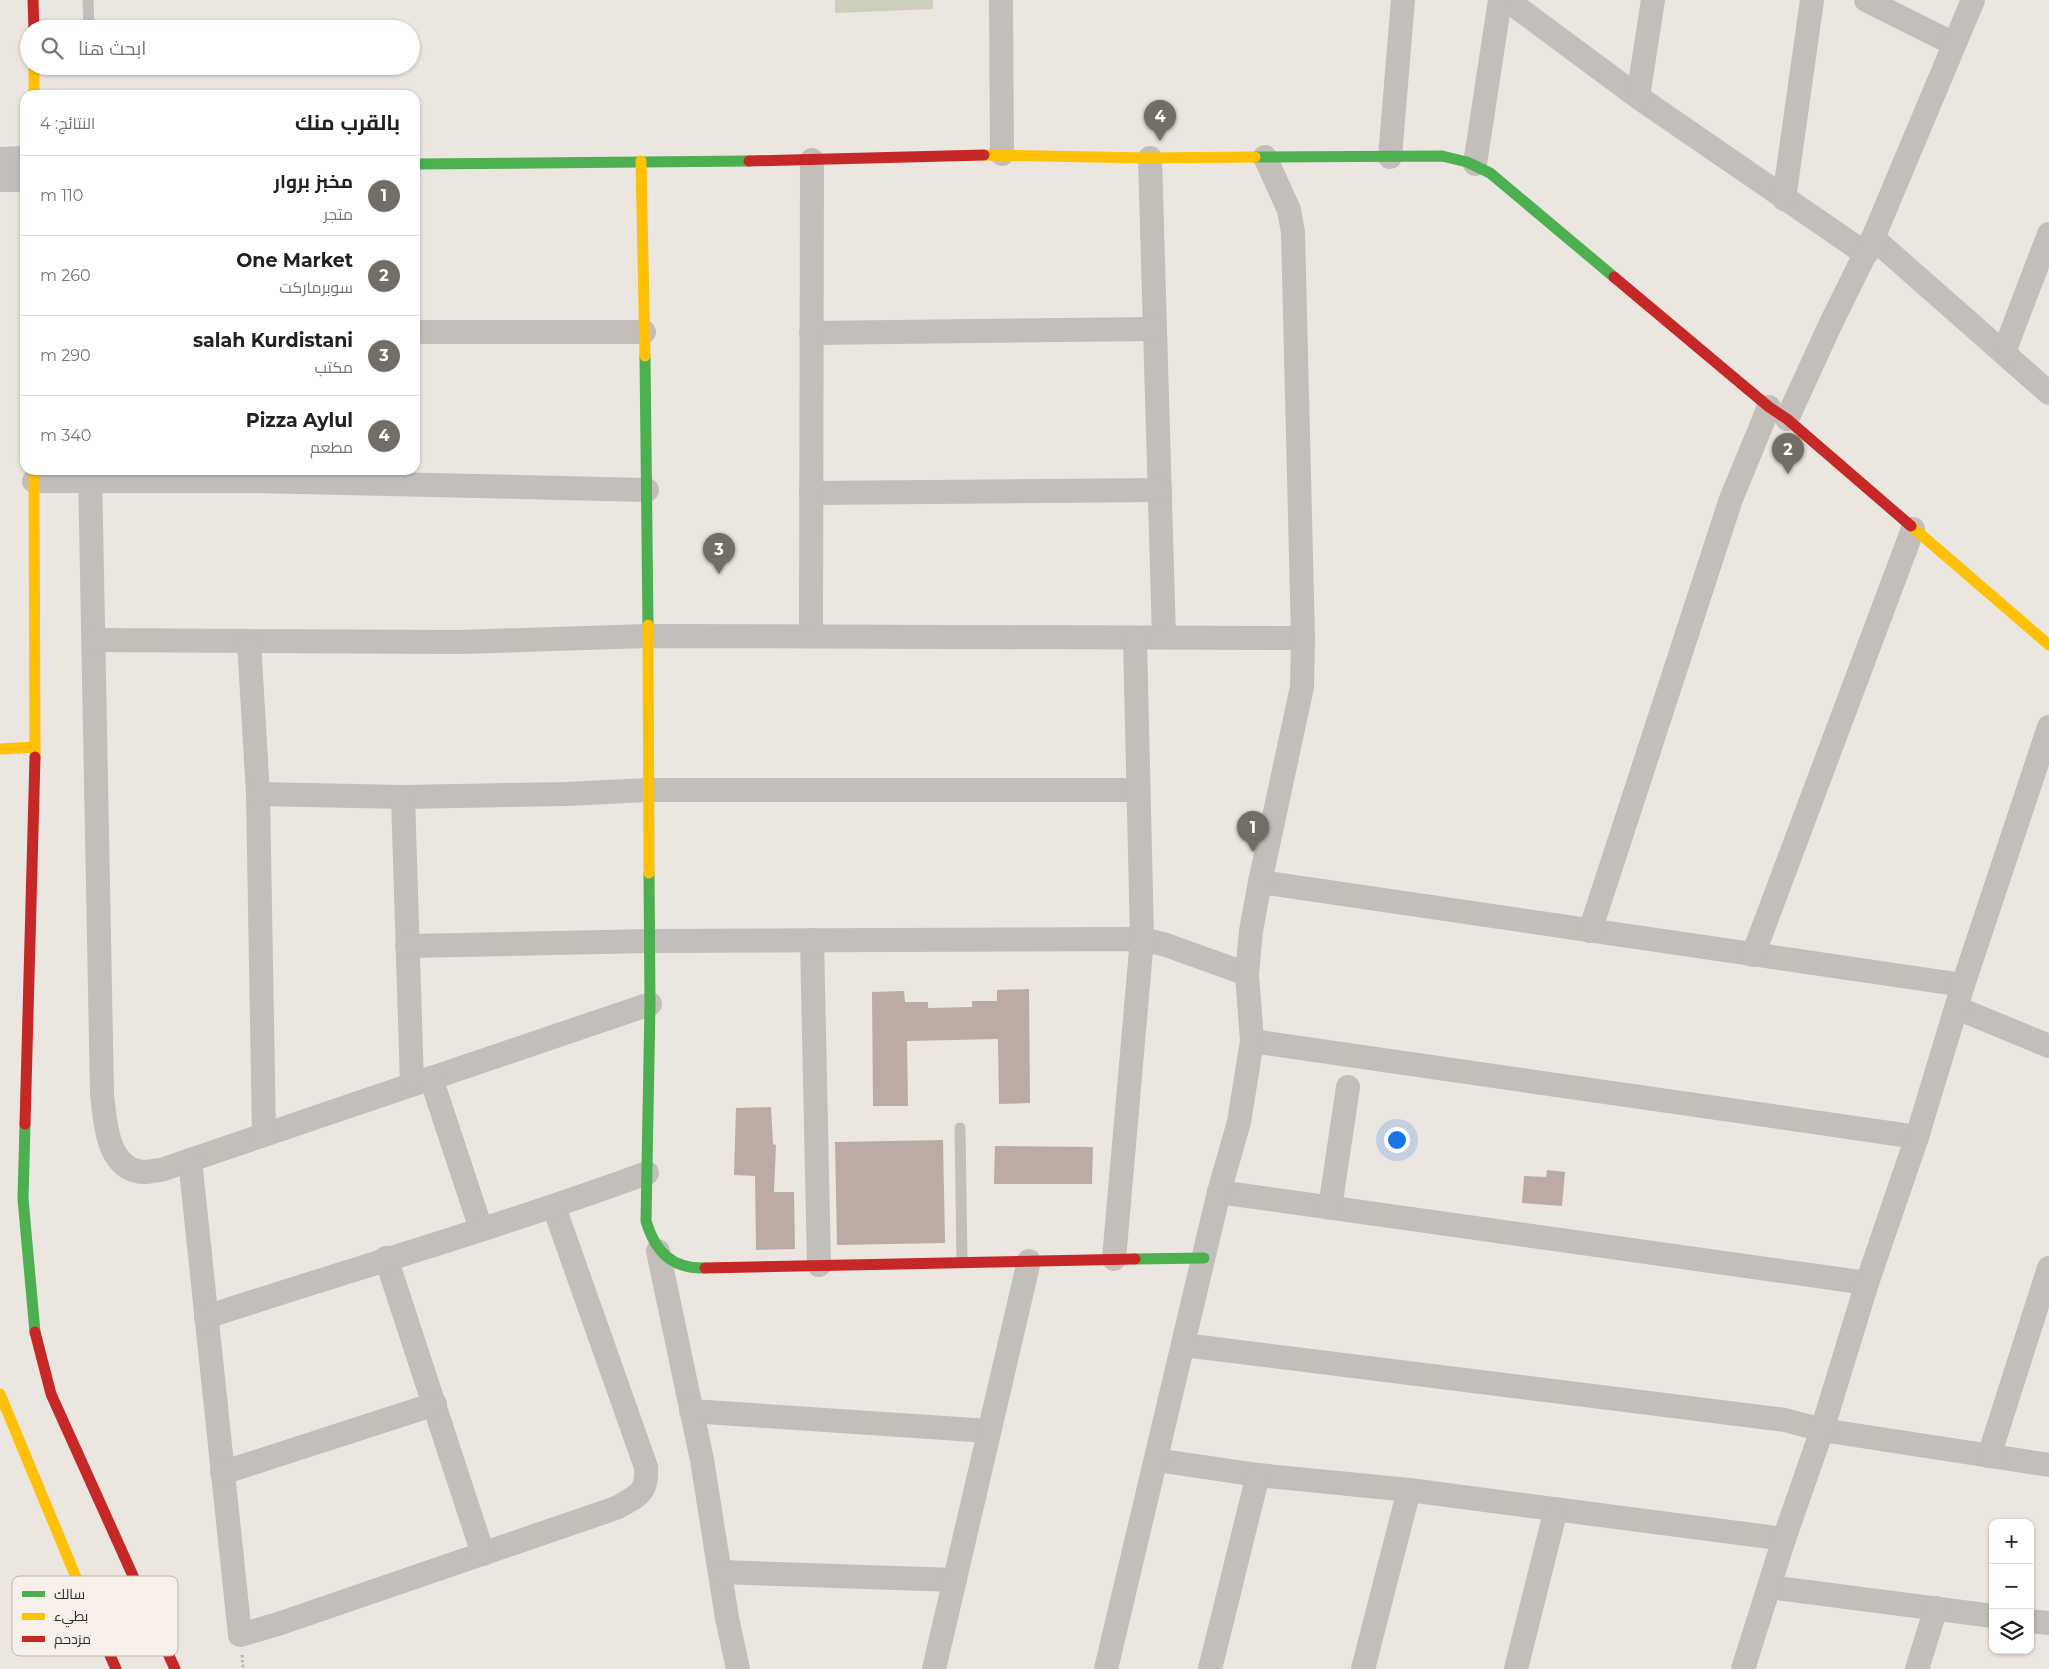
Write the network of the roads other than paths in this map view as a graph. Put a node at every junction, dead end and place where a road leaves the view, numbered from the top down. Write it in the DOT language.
graph roads {
  1 [pos="34,0"];
  2 [pos="88,0"];
  3 [pos="1001,0"];
  4 [pos="1403,0"];
  5 [pos="1500,0"];
  6 [pos="1507,0"];
  7 [pos="1653,0"];
  8 [pos="1812,0"];
  9 [pos="1866,0"];
  10 [pos="1973,0"];
  11 [pos="34,20"];
  12 [pos="89,20"];
  13 [pos="1954,44"];
  14 [pos="34,75"];
  15 [pos="36,75"];
  16 [pos="34,90"];
  17 [pos="44,90"];
  18 [pos="1638,97"];
  19 [pos="1002,154"];
  20 [pos="1265,157"];
  21 [pos="1390,157"];
  22 [pos="20,158"];
  23 [pos="1150,158"];
  24 [pos="0,159"];
  25 [pos="812,160"];
  26 [pos="641,162"];
  27 [pos="420,164"];
  28 [pos="1476,164"];
  29 [pos="0,180"];
  30 [pos="20,180"];
  31 [pos="1784,199"];
  32 [pos="2049,234"];
  33 [pos="1870,246"];
  34 [pos="1155,329"];
  35 [pos="420,332"];
  36 [pos="644,332"];
  37 [pos="811,333"];
  38 [pos="2004,352"];
  39 [pos="2049,393"];
  40 [pos="1778,413"];
  41 [pos="254,475"];
  42 [pos="34,476"];
  43 [pos="90,476"];
  44 [pos="647,490"];
  45 [pos="1160,490"];
  46 [pos="811,493"];
  47 [pos="1913,529"];
  48 [pos="648,636"];
  49 [pos="811,636"];
  50 [pos="1164,637"];
  51 [pos="1135,638"];
  52 [pos="1303,638"];
  53 [pos="94,640"];
  54 [pos="249,642"];
  55 [pos="2049,645"];
  56 [pos="2049,727"];
  57 [pos="36,747"];
  58 [pos="0,749"];
  59 [pos="648,790"];
  60 [pos="1138,790"];
  61 [pos="258,794"];
  62 [pos="403,797"];
  63 [pos="1260,882"];
  64 [pos="1590,931"];
  65 [pos="812,940"];
  66 [pos="1142,940"];
  67 [pos="650,941"];
  68 [pos="407,946"];
  69 [pos="1752,955"];
  70 [pos="1246,974"];
  71 [pos="1964,986"];
  72 [pos="650,1004"];
  73 [pos="1957,1008"];
  74 [pos="1252,1041"];
  75 [pos="2049,1046"];
  76 [pos="422,1081"];
  77 [pos="1348,1087"];
  78 [pos="960,1128"];
  79 [pos="264,1135"];
  80 [pos="1917,1137"];
  81 [pos="190,1160"];
  82 [pos="647,1173"];
  83 [pos="1219,1192"];
  84 [pos="554,1207"];
  85 [pos="1330,1208"];
  86 [pos="481,1229"];
  87 [pos="658,1251"];
  88 [pos="386,1258"];
  89 [pos="1204,1258"];
  90 [pos="1114,1259"];
  91 [pos="1029,1261"];
  92 [pos="962,1262"];
  93 [pos="819,1265"];
  94 [pos="2049,1268"];
  95 [pos="1867,1282"];
  96 [pos="2043,1302"];
  97 [pos="206,1317"];
  98 [pos="1184,1345"];
  99 [pos="0,1394"];
  100 [pos="435,1404"];
  101 [pos="691,1411"];
  102 [pos="1822,1430"];
  103 [pos="989,1431"];
  104 [pos="1989,1456"];
  105 [pos="1156,1460"];
  106 [pos="2049,1465"];
  107 [pos="222,1473"];
  108 [pos="1258,1475"];
  109 [pos="1409,1490"];
  110 [pos="1556,1510"];
  111 [pos="1784,1539"];
  112 [pos="483,1554"];
  113 [pos="720,1572"];
  114 [pos="75,1576"];
  115 [pos="133,1576"];
  116 [pos="955,1580"];
  117 [pos="1770,1587"];
  118 [pos="1936,1608"];
  119 [pos="1989,1615"];
  120 [pos="2034,1621"];
  121 [pos="2049,1623"];
  122 [pos="110,1656"];
  123 [pos="169,1656"];
  124 [pos="116,1669"];
  125 [pos="175,1669"];
  126 [pos="738,1669"];
  127 [pos="934,1669"];
  128 [pos="1106,1669"];
  129 [pos="1210,1669"];
  130 [pos="1363,1669"];
  131 [pos="1516,1669"];
  132 [pos="1743,1669"];
  133 [pos="1917,1669"];
  1 -- 11 [label="street"];
  2 -- 12 [label="lane"];
  3 -- 19 [label="street"];
  4 -- 21 [label="street"];
  5 -- 28 [label="street"];
  6 -- 18 [label="street"];
  7 -- 18 [label="street"];
  8 -- 31 [label="street"];
  9 -- 13 [label="street"];
  10 -- 13 [label="street"];
  13 -- 33 [label="street"];
  14 -- 16 [label="street"];
  15 -- 17 [label="street"];
  18 -- 31 [label="street"];
  19 -- 23 [label="street"];
  19 -- 25 [label="street"];
  20 -- 21 [label="street"];
  20 -- 23 [label="street"];
  20 -- 52 [label="street"];
  21 -- 28 [label="street"];
  22 -- 24 [label="street"];
  23 -- 34 [label="street"];
  25 -- 26 [label="street"];
  25 -- 37 [label="street"];
  26 -- 27 [label="street"];
  26 -- 36 [label="street"];
  28 -- 40 [label="street"];
  29 -- 30 [label="street"];
  31 -- 33 [label="street"];
  32 -- 38 [label="street"];
  33 -- 38 [label="street"];
  33 -- 40 [label="street"];
  34 -- 37 [label="street"];
  34 -- 45 [label="street"];
  35 -- 36 [label="street"];
  36 -- 44 [label="street"];
  37 -- 46 [label="street"];
  38 -- 39 [label="street"];
  40 -- 47 [label="street"];
  40 -- 64 [label="street"];
  41 -- 43 [label="street"];
  41 -- 44 [label="street"];
  42 -- 43 [label="street"];
  42 -- 57 [label="street"];
  43 -- 53 [label="street"];
  44 -- 48 [label="street"];
  45 -- 46 [label="street"];
  45 -- 50 [label="street"];
  46 -- 49 [label="street"];
  47 -- 55 [label="street"];
  47 -- 69 [label="street"];
  48 -- 49 [label="street"];
  48 -- 54 [label="street"];
  48 -- 59 [label="street"];
  49 -- 51 [label="street"];
  50 -- 51 [label="street"];
  50 -- 52 [label="street"];
  51 -- 60 [label="street"];
  52 -- 63 [label="street"];
  53 -- 54 [label="street"];
  53 -- 81 [label="street"];
  54 -- 61 [label="street"];
  56 -- 71 [label="street"];
  57 -- 58 [label="street"];
  57 -- 115 [label="street"];
  59 -- 60 [label="street"];
  59 -- 62 [label="street"];
  59 -- 67 [label="street"];
  60 -- 66 [label="street"];
  61 -- 62 [label="street"];
  61 -- 79 [label="street"];
  62 -- 68 [label="street"];
  63 -- 64 [label="street"];
  63 -- 70 [label="street"];
  64 -- 69 [label="street"];
  65 -- 66 [label="street"];
  65 -- 67 [label="street"];
  65 -- 93 [label="street"];
  66 -- 70 [label="street"];
  66 -- 90 [label="street"];
  67 -- 68 [label="street"];
  67 -- 72 [label="street"];
  68 -- 76 [label="street"];
  69 -- 71 [label="street"];
  70 -- 74 [label="street"];
  71 -- 73 [label="street"];
  72 -- 76 [label="street"];
  72 -- 82 [label="street"];
  73 -- 75 [label="street"];
  73 -- 80 [label="street"];
  74 -- 80 [label="street"];
  74 -- 83 [label="street"];
  76 -- 79 [label="street"];
  76 -- 86 [label="street"];
  77 -- 85 [label="street"];
  78 -- 92 [label="lane"];
  79 -- 81 [label="street"];
  80 -- 95 [label="street"];
  81 -- 97 [label="street"];
  82 -- 84 [label="street"];
  82 -- 87 [label="street"];
  83 -- 85 [label="street"];
  83 -- 89 [label="street"];
  84 -- 86 [label="street"];
  84 -- 112 [label="street"];
  85 -- 95 [label="street"];
  86 -- 88 [label="street"];
  87 -- 93 [label="street"];
  87 -- 101 [label="street"];
  88 -- 97 [label="street"];
  88 -- 100 [label="street"];
  89 -- 90 [label="street"];
  89 -- 98 [label="street"];
  90 -- 91 [label="street"];
  91 -- 92 [label="street"];
  91 -- 103 [label="street"];
  92 -- 93 [label="street"];
  94 -- 96 [label="street"];
  95 -- 102 [label="street"];
  96 -- 104 [label="street"];
  97 -- 107 [label="street"];
  98 -- 102 [label="street"];
  98 -- 105 [label="street"];
  99 -- 114 [label="street"];
  100 -- 107 [label="street"];
  100 -- 112 [label="street"];
  101 -- 103 [label="street"];
  101 -- 113 [label="street"];
  102 -- 104 [label="street"];
  102 -- 111 [label="street"];
  103 -- 116 [label="street"];
  104 -- 106 [label="street"];
  105 -- 108 [label="street"];
  105 -- 128 [label="street"];
  107 -- 112 [label="street"];
  108 -- 109 [label="street"];
  108 -- 129 [label="street"];
  109 -- 110 [label="street"];
  109 -- 130 [label="street"];
  110 -- 111 [label="street"];
  110 -- 131 [label="street"];
  111 -- 117 [label="street"];
  113 -- 116 [label="street"];
  113 -- 126 [label="street"];
  116 -- 127 [label="street"];
  117 -- 118 [label="street"];
  117 -- 132 [label="street"];
  118 -- 119 [label="street"];
  118 -- 133 [label="street"];
  120 -- 121 [label="street"];
  122 -- 124 [label="street"];
  123 -- 125 [label="street"];
}
